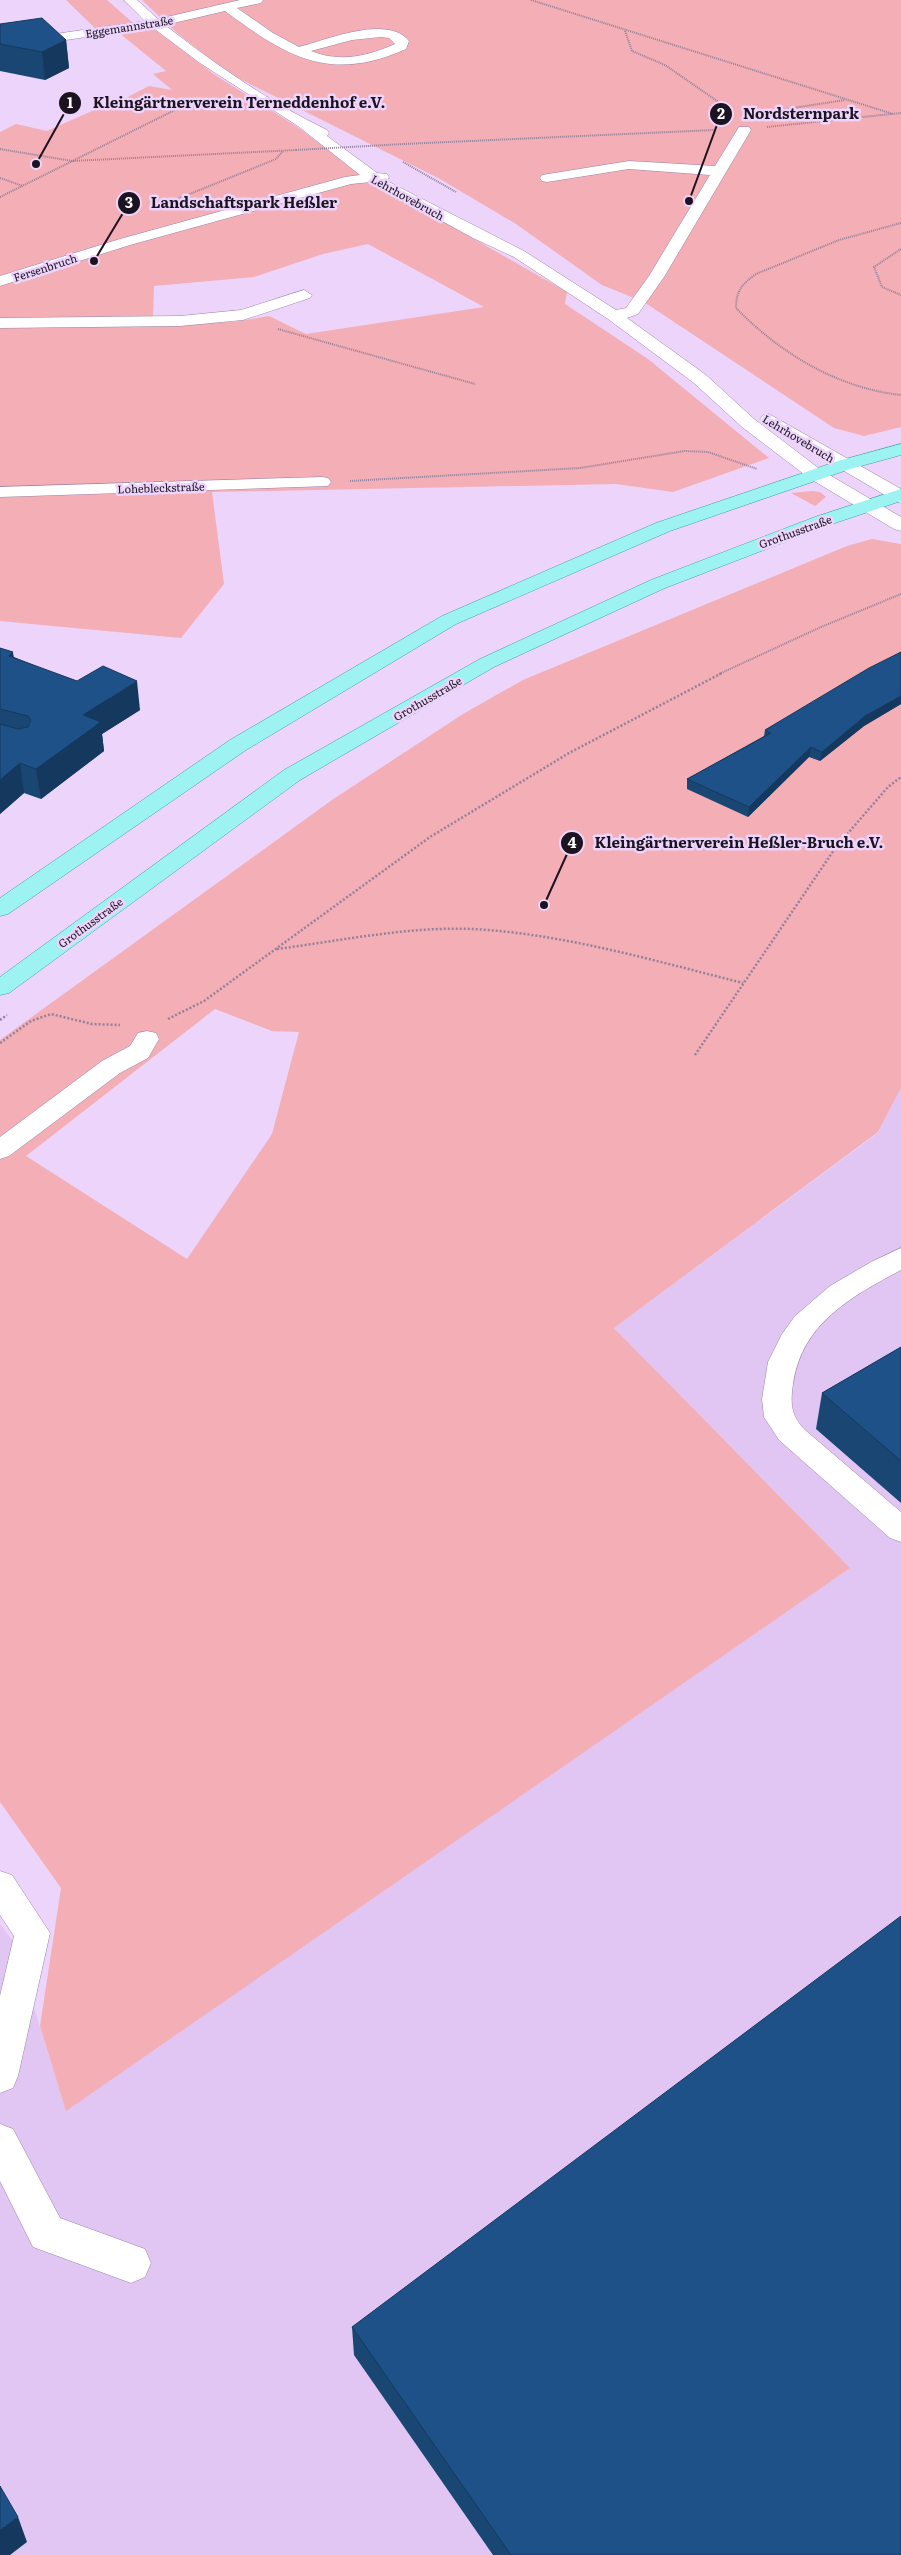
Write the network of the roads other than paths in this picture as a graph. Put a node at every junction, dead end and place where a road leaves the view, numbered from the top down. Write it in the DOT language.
graph roads {
  1 [pos="130,0"];
  2 [pos="257,0"];
  3 [pos="229,8"];
  4 [pos="155,23"];
  5 [pos="0,46"];
  6 [pos="296,51"];
  7 [pos="742,123"];
  8 [pos="305,126"];
  9 [pos="719,171"];
  10 [pos="397,175"];
  11 [pos="546,178"];
  12 [pos="377,180"];
  13 [pos="519,254"];
  14 [pos="0,281"];
  15 [pos="304,295"];
  16 [pos="614,316"];
  17 [pos="0,323"];
  18 [pos="700,379"];
  19 [pos="901,448"];
  20 [pos="844,465"];
  21 [pos="815,474"];
  22 [pos="322,482"];
  23 [pos="0,492"];
  24 [pos="900,496"];
  25 [pos="867,506"];
  26 [pos="901,525"];
  27 [pos="0,909"];
  28 [pos="0,988"];
  29 [pos="150,1033"];
  30 [pos="0,1150"];
  31 [pos="901,1258"];
  32 [pos="901,1530"];
  33 [pos="0,1886"];
  34 [pos="0,2076"];
  35 [pos="0,2142"];
  36 [pos="131,2263"];
  1 -- 4 [label="street, Lehrhovebruch"];
  2 -- 3 [label="street, Eggemannstraße"];
  3 -- 4 [label="street, Eggemannstraße"];
  3 -- 6 [label="street"];
  4 -- 5 [label="street, Eggemannstraße"];
  4 -- 8 [label="street, Lehrhovebruch"];
  6 -- 6 [label="street"];
  7 -- 9 [label="street"];
  8 -- 10 [label="street, Lehrhovebruch"];
  8 -- 12 [label="street, Lehrhovebruch"];
  9 -- 11 [label="street"];
  9 -- 16 [label="street"];
  10 -- 12 [label="street, Fersenbruch"];
  10 -- 13 [label="street, Lehrhovebruch"];
  12 -- 13 [label="street, Lehrhovebruch"];
  12 -- 14 [label="street, Fersenbruch"];
  13 -- 16 [label="street, Lehrhovebruch"];
  15 -- 17 [label="street"];
  16 -- 18 [label="street, Lehrhovebruch"];
  18 -- 20 [label="street, Lehrhovebruch"];
  18 -- 21 [label="street, Lehrhovebruch"];
  19 -- 20 [label="main road"];
  20 -- 21 [label="main road"];
  20 -- 24 [label="street, Lehrhovebruch"];
  21 -- 25 [label="street, Lehrhovebruch"];
  21 -- 27 [label="main road"];
  22 -- 23 [label="street, Lohebleckstraße"];
  24 -- 25 [label="main road, Grothusstraße"];
  25 -- 26 [label="street, Lehrhovebruch"];
  25 -- 28 [label="main road, Grothusstraße"];
  29 -- 30 [label="street"];
  31 -- 32 [label="street"];
  33 -- 34 [label="street"];
  35 -- 36 [label="street"];
}
